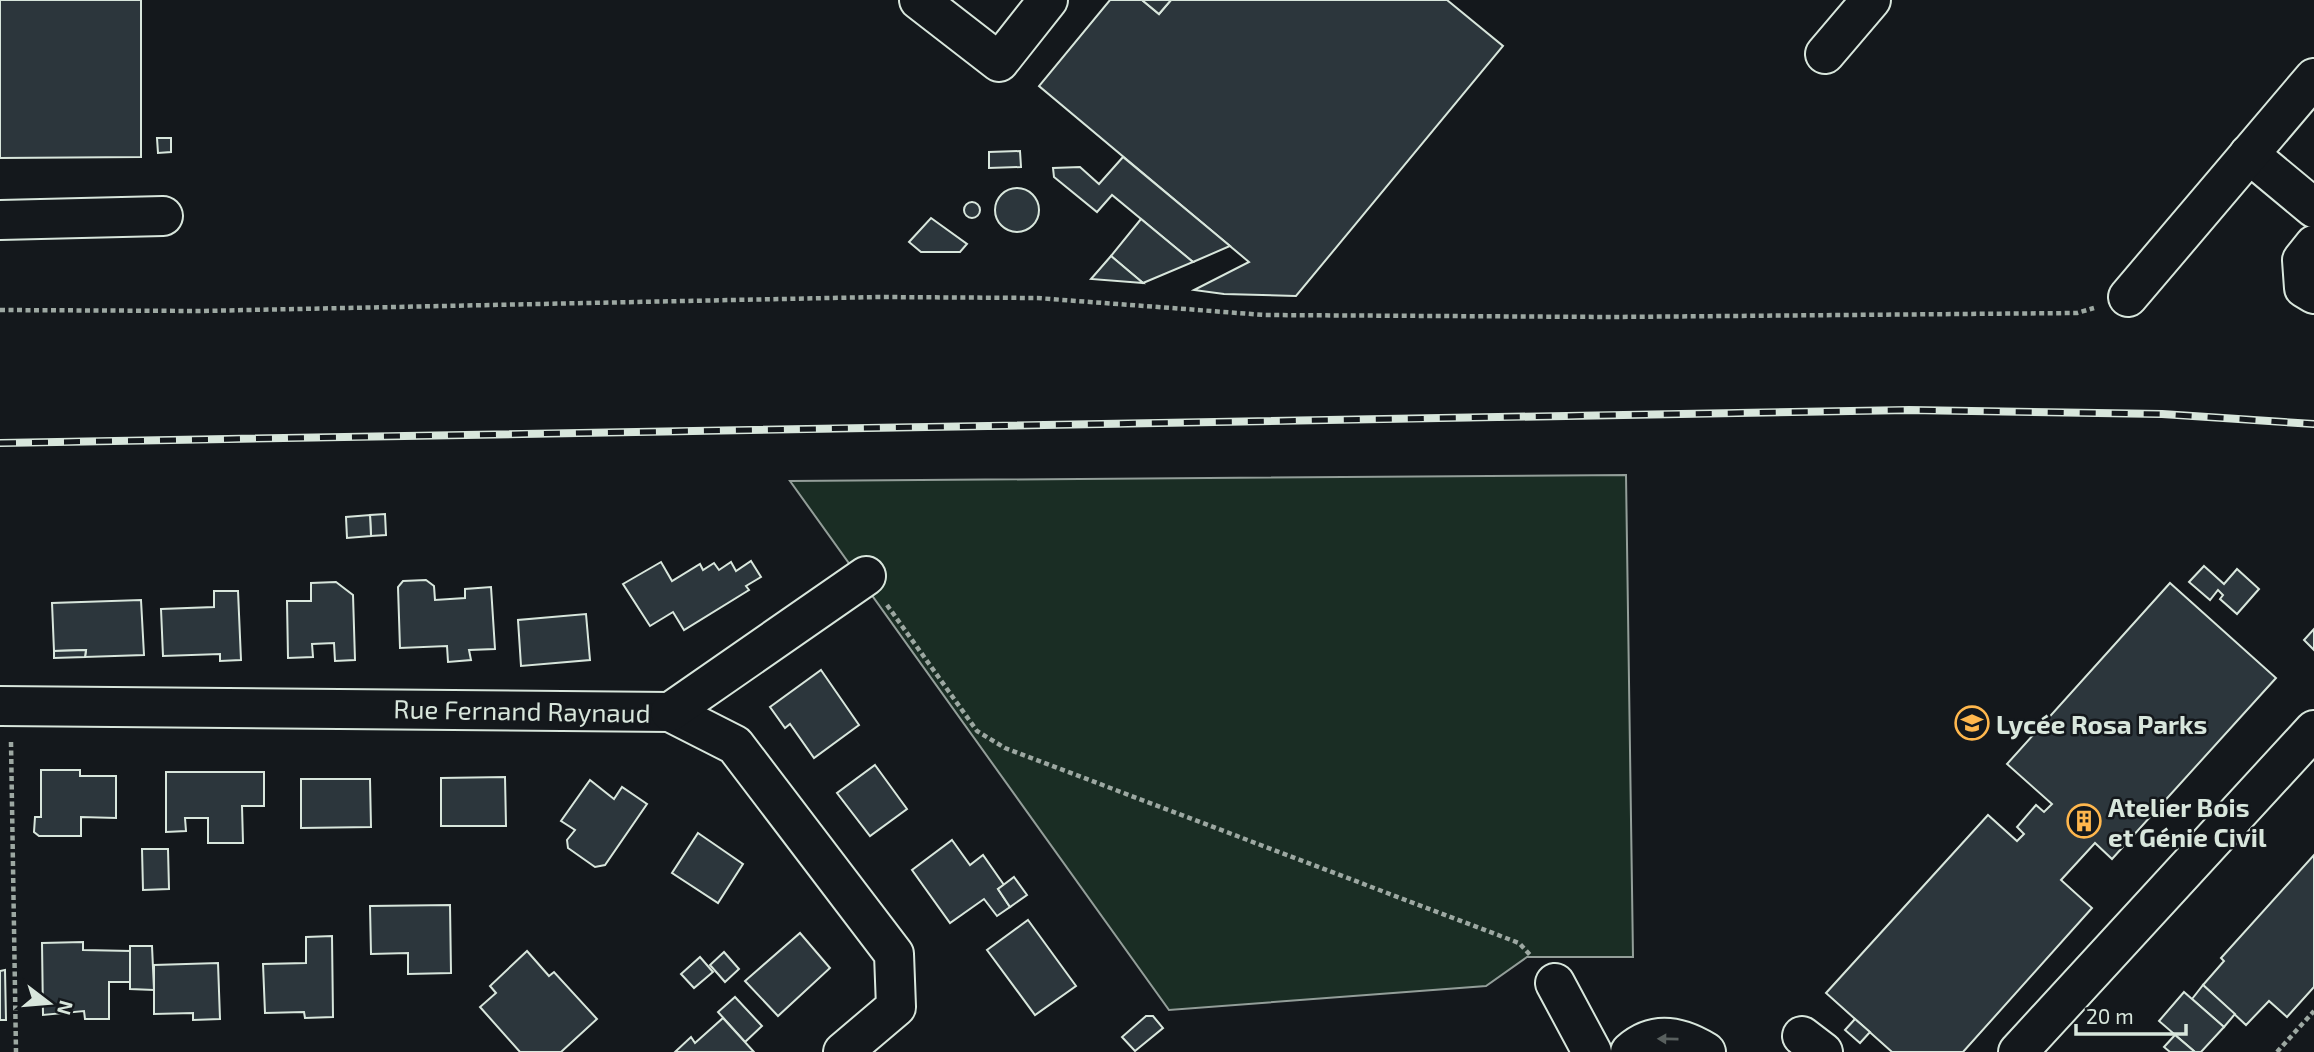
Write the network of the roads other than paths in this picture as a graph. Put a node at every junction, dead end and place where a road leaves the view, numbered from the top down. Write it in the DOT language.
graph roads {
  1 [pos="919,0"];
  2 [pos="1048,0"];
  3 [pos="1871,0"];
  4 [pos="1825,54"];
  5 [pos="2314,78"];
  6 [pos="2249,154"];
  7 [pos="2314,208"];
  8 [pos="163,216"];
  9 [pos="0,220"];
  10 [pos="2314,245"];
  11 [pos="2314,294"];
  12 [pos="2128,298"];
  13 [pos="866,576"];
  14 [pos="5,706"];
  15 [pos="670,712"];
  16 [pos="2314,730"];
  17 [pos="1555,983"];
  18 [pos="843,1052"];
  19 [pos="1592,1052"];
  20 [pos="1630,1052"];
  21 [pos="1706,1052"];
  22 [pos="2018,1052"];
  1 -- 2 [label="street"];
  3 -- 4 [label="street"];
  5 -- 6 [label="street"];
  6 -- 7 [label="street"];
  6 -- 12 [label="street"];
  8 -- 9 [label="street"];
  10 -- 11 [label="street"];
  13 -- 15 [label="street"];
  14 -- 15 [label="street, Rue Fernand Raynaud"];
  15 -- 18 [label="street, Rue Fernand Raynaud"];
  16 -- 22 [label="street"];
  17 -- 19 [label="street"];
  21 -- 20 [label="street, one-way"];
}
